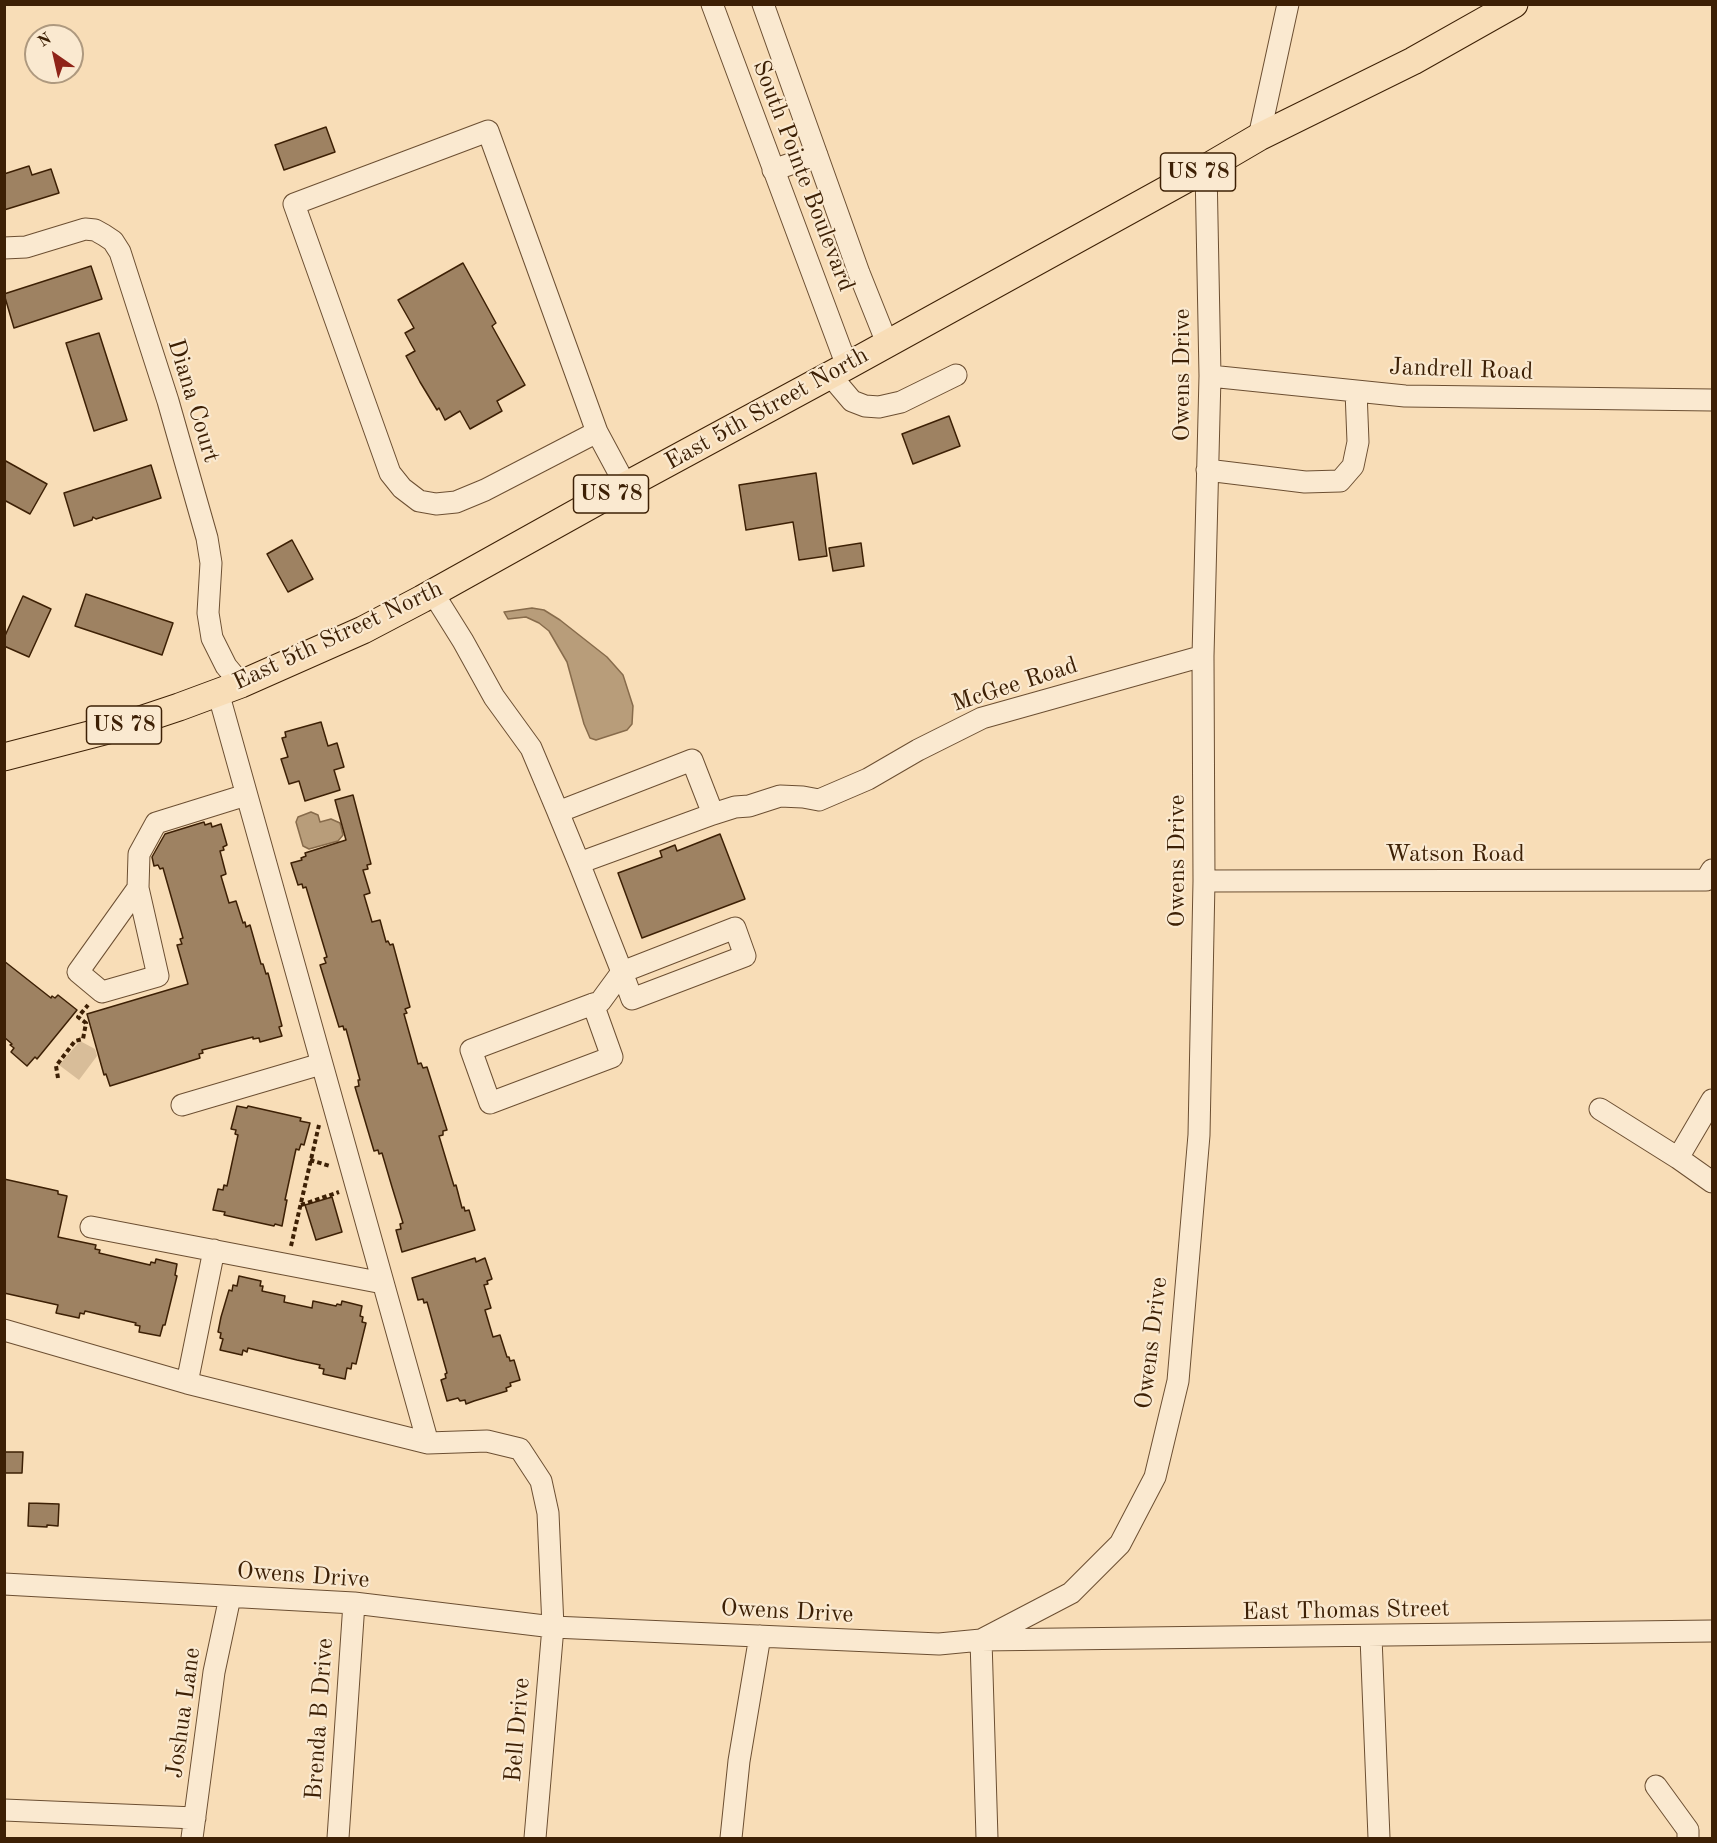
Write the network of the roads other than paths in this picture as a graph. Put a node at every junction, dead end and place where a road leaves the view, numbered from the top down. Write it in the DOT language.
graph roads {
  1 [pos="711,4"];
  2 [pos="763,4"];
  3 [pos="1288,4"];
  4 [pos="1514,4"];
  5 [pos="1259,137"];
  6 [pos="817,155"];
  7 [pos="1206,168"];
  8 [pos="773,170"];
  9 [pos="4,248"];
  10 [pos="887,343"];
  11 [pos="839,371"];
  12 [pos="956,375"];
  13 [pos="1210,376"];
  14 [pos="1356,391"];
  15 [pos="1713,400"];
  16 [pos="597,432"];
  17 [pos="1208,470"];
  18 [pos="626,486"];
  19 [pos="433,593"];
  20 [pos="1203,656"];
  21 [pos="230,688"];
  22 [pos="4,757"];
  23 [pos="246,795"];
  24 [pos="558,812"];
  25 [pos="713,814"];
  26 [pos="579,863"];
  27 [pos="1709,875"];
  28 [pos="1204,881"];
  29 [pos="138,888"];
  30 [pos="622,972"];
  31 [pos="593,1004"];
  32 [pos="321,1064"];
  33 [pos="1713,1100"];
  34 [pos="182,1105"];
  35 [pos="1600,1109"];
  36 [pos="1678,1158"];
  37 [pos="1713,1182"];
  38 [pos="91,1227"];
  39 [pos="214,1250"];
  40 [pos="383,1283"];
  41 [pos="4,1330"];
  42 [pos="187,1383"];
  43 [pos="428,1443"];
  44 [pos="4,1584"];
  45 [pos="230,1597"];
  46 [pos="354,1603"];
  47 [pos="553,1627"];
  48 [pos="1713,1632"];
  49 [pos="760,1636"];
  50 [pos="1371,1637"];
  51 [pos="981,1640"];
  52 [pos="1656,1786"];
  53 [pos="4,1810"];
  54 [pos="193,1828"];
  55 [pos="338,1839"];
  56 [pos="535,1839"];
  57 [pos="731,1839"];
  58 [pos="987,1839"];
  59 [pos="1380,1839"];
  60 [pos="1688,1839"];
  1 -- 8 [label="street, South Pointe Boulevard"];
  2 -- 6 [label="street, South Pointe Boulevard"];
  3 -- 5 [label="street"];
  4 -- 5 [label="main road, East 5th Street North / US 78"];
  5 -- 7 [label="main road, East 5th Street North / US 78"];
  6 -- 8 [label="street"];
  6 -- 10 [label="street, South Pointe Boulevard"];
  7 -- 10 [label="main road, East 5th Street North / US 78"];
  7 -- 13 [label="street, Owens Drive"];
  8 -- 11 [label="street, South Pointe Boulevard"];
  9 -- 21 [label="street, Diana Court"];
  10 -- 11 [label="main road, East 5th Street North / US 78"];
  11 -- 12 [label="street"];
  11 -- 18 [label="main road, East 5th Street North / US 78"];
  13 -- 14 [label="street, Jandrell Road"];
  13 -- 17 [label="street, Owens Drive"];
  14 -- 15 [label="street, Jandrell Road"];
  14 -- 17 [label="street"];
  16 -- 16 [label="street"];
  16 -- 18 [label="street"];
  17 -- 20 [label="street, Owens Drive"];
  18 -- 19 [label="main road, East 5th Street North / US 78"];
  19 -- 21 [label="main road, East 5th Street North / US 78"];
  19 -- 24 [label="street"];
  20 -- 25 [label="street, McGee Road"];
  20 -- 28 [label="street, Owens Drive"];
  21 -- 22 [label="main road, East 5th Street North / US 78"];
  21 -- 23 [label="street"];
  23 -- 29 [label="street"];
  23 -- 32 [label="street"];
  24 -- 25 [label="street"];
  24 -- 26 [label="street"];
  25 -- 26 [label="street"];
  26 -- 30 [label="street"];
  27 -- 28 [label="street, Watson Road"];
  28 -- 51 [label="street, Owens Drive"];
  29 -- 29 [label="street"];
  30 -- 30 [label="street"];
  30 -- 31 [label="street"];
  31 -- 31 [label="street"];
  32 -- 34 [label="street"];
  32 -- 40 [label="street"];
  33 -- 36 [label="street"];
  35 -- 36 [label="street"];
  36 -- 37 [label="street"];
  38 -- 39 [label="street"];
  39 -- 40 [label="street"];
  39 -- 42 [label="street"];
  40 -- 43 [label="street"];
  41 -- 42 [label="street, Bell Drive"];
  42 -- 43 [label="street, Bell Drive"];
  43 -- 47 [label="street, Bell Drive"];
  44 -- 45 [label="street, Owens Drive"];
  45 -- 46 [label="street, Owens Drive"];
  45 -- 54 [label="street, Joshua Lane"];
  46 -- 47 [label="street, Owens Drive"];
  46 -- 55 [label="street, Brenda B Drive"];
  47 -- 49 [label="street, Owens Drive"];
  47 -- 56 [label="street, Bell Drive"];
  48 -- 50 [label="street, East Thomas Street"];
  49 -- 51 [label="street, Owens Drive"];
  49 -- 57 [label="street"];
  50 -- 51 [label="street, East Thomas Street"];
  50 -- 59 [label="street"];
  51 -- 58 [label="street"];
  52 -- 60 [label="street"];
  53 -- 54 [label="street"];
}
